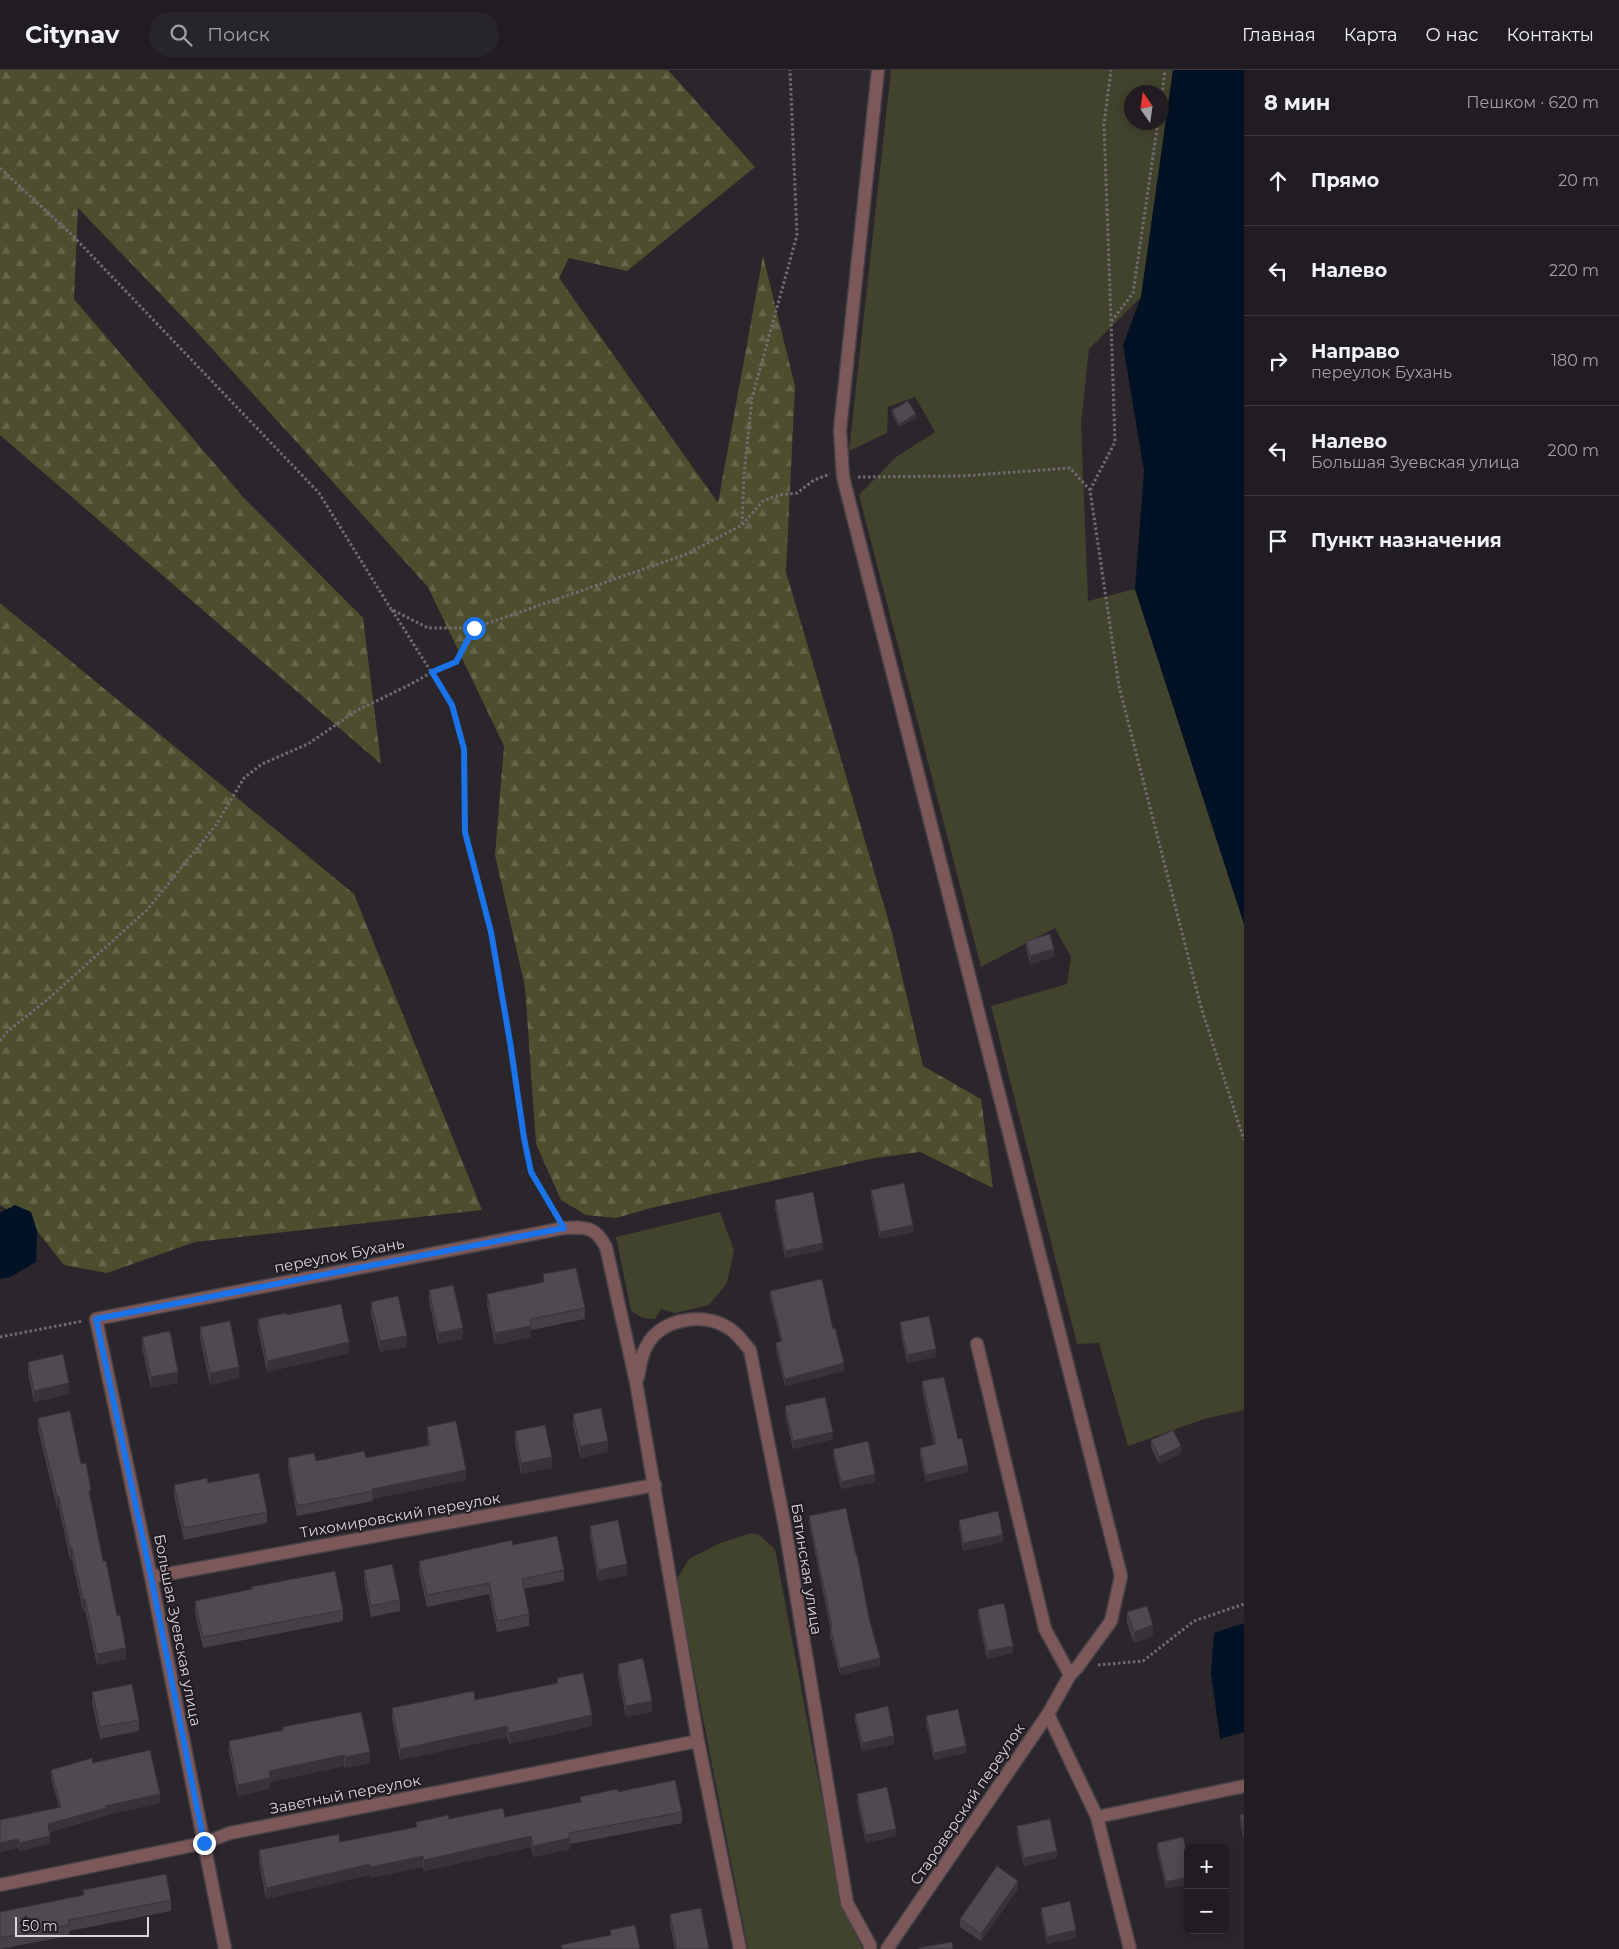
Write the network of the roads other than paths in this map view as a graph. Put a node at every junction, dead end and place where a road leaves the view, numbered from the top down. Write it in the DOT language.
graph roads {
  1 [pos="878,70"];
  2 [pos="588,1228"];
  3 [pos="96,1319"];
  4 [pos="977,1344"];
  5 [pos="636,1382"];
  6 [pos="655,1486"];
  7 [pos="151,1577"];
  8 [pos="1074,1671"];
  9 [pos="1048,1714"];
  10 [pos="698,1741"];
  11 [pos="1244,1786"];
  12 [pos="1097,1817"];
  13 [pos="204,1843"];
  14 [pos="0,1885"];
  15 [pos="225,1949"];
  16 [pos="740,1949"];
  17 [pos="870,1949"];
  18 [pos="887,1949"];
  19 [pos="1130,1949"];
  1 -- 8 [label="street, Староверский переулок"];
  2 -- 3 [label="street, переулок Бухань"];
  2 -- 5 [label="street, Батинская улица"];
  3 -- 7 [label="street, Большая Зуевская улица"];
  4 -- 8 [label="street"];
  5 -- 6 [label="street, Батинская улица"];
  5 -- 17 [label="street, Батинская улица"];
  6 -- 7 [label="street, Тихомировский переулок"];
  6 -- 10 [label="street, Батинская улица"];
  7 -- 13 [label="street, Большая Зуевская улица"];
  8 -- 9 [label="street, Староверский переулок"];
  9 -- 12 [label="street"];
  9 -- 18 [label="street, Староверский переулок"];
  10 -- 13 [label="street, Заветный переулок"];
  10 -- 16 [label="street, Батинская улица"];
  11 -- 12 [label="street"];
  12 -- 19 [label="street"];
  13 -- 14 [label="street, Заветный переулок"];
  13 -- 15 [label="street, Большая Зуевская улица"];
}
